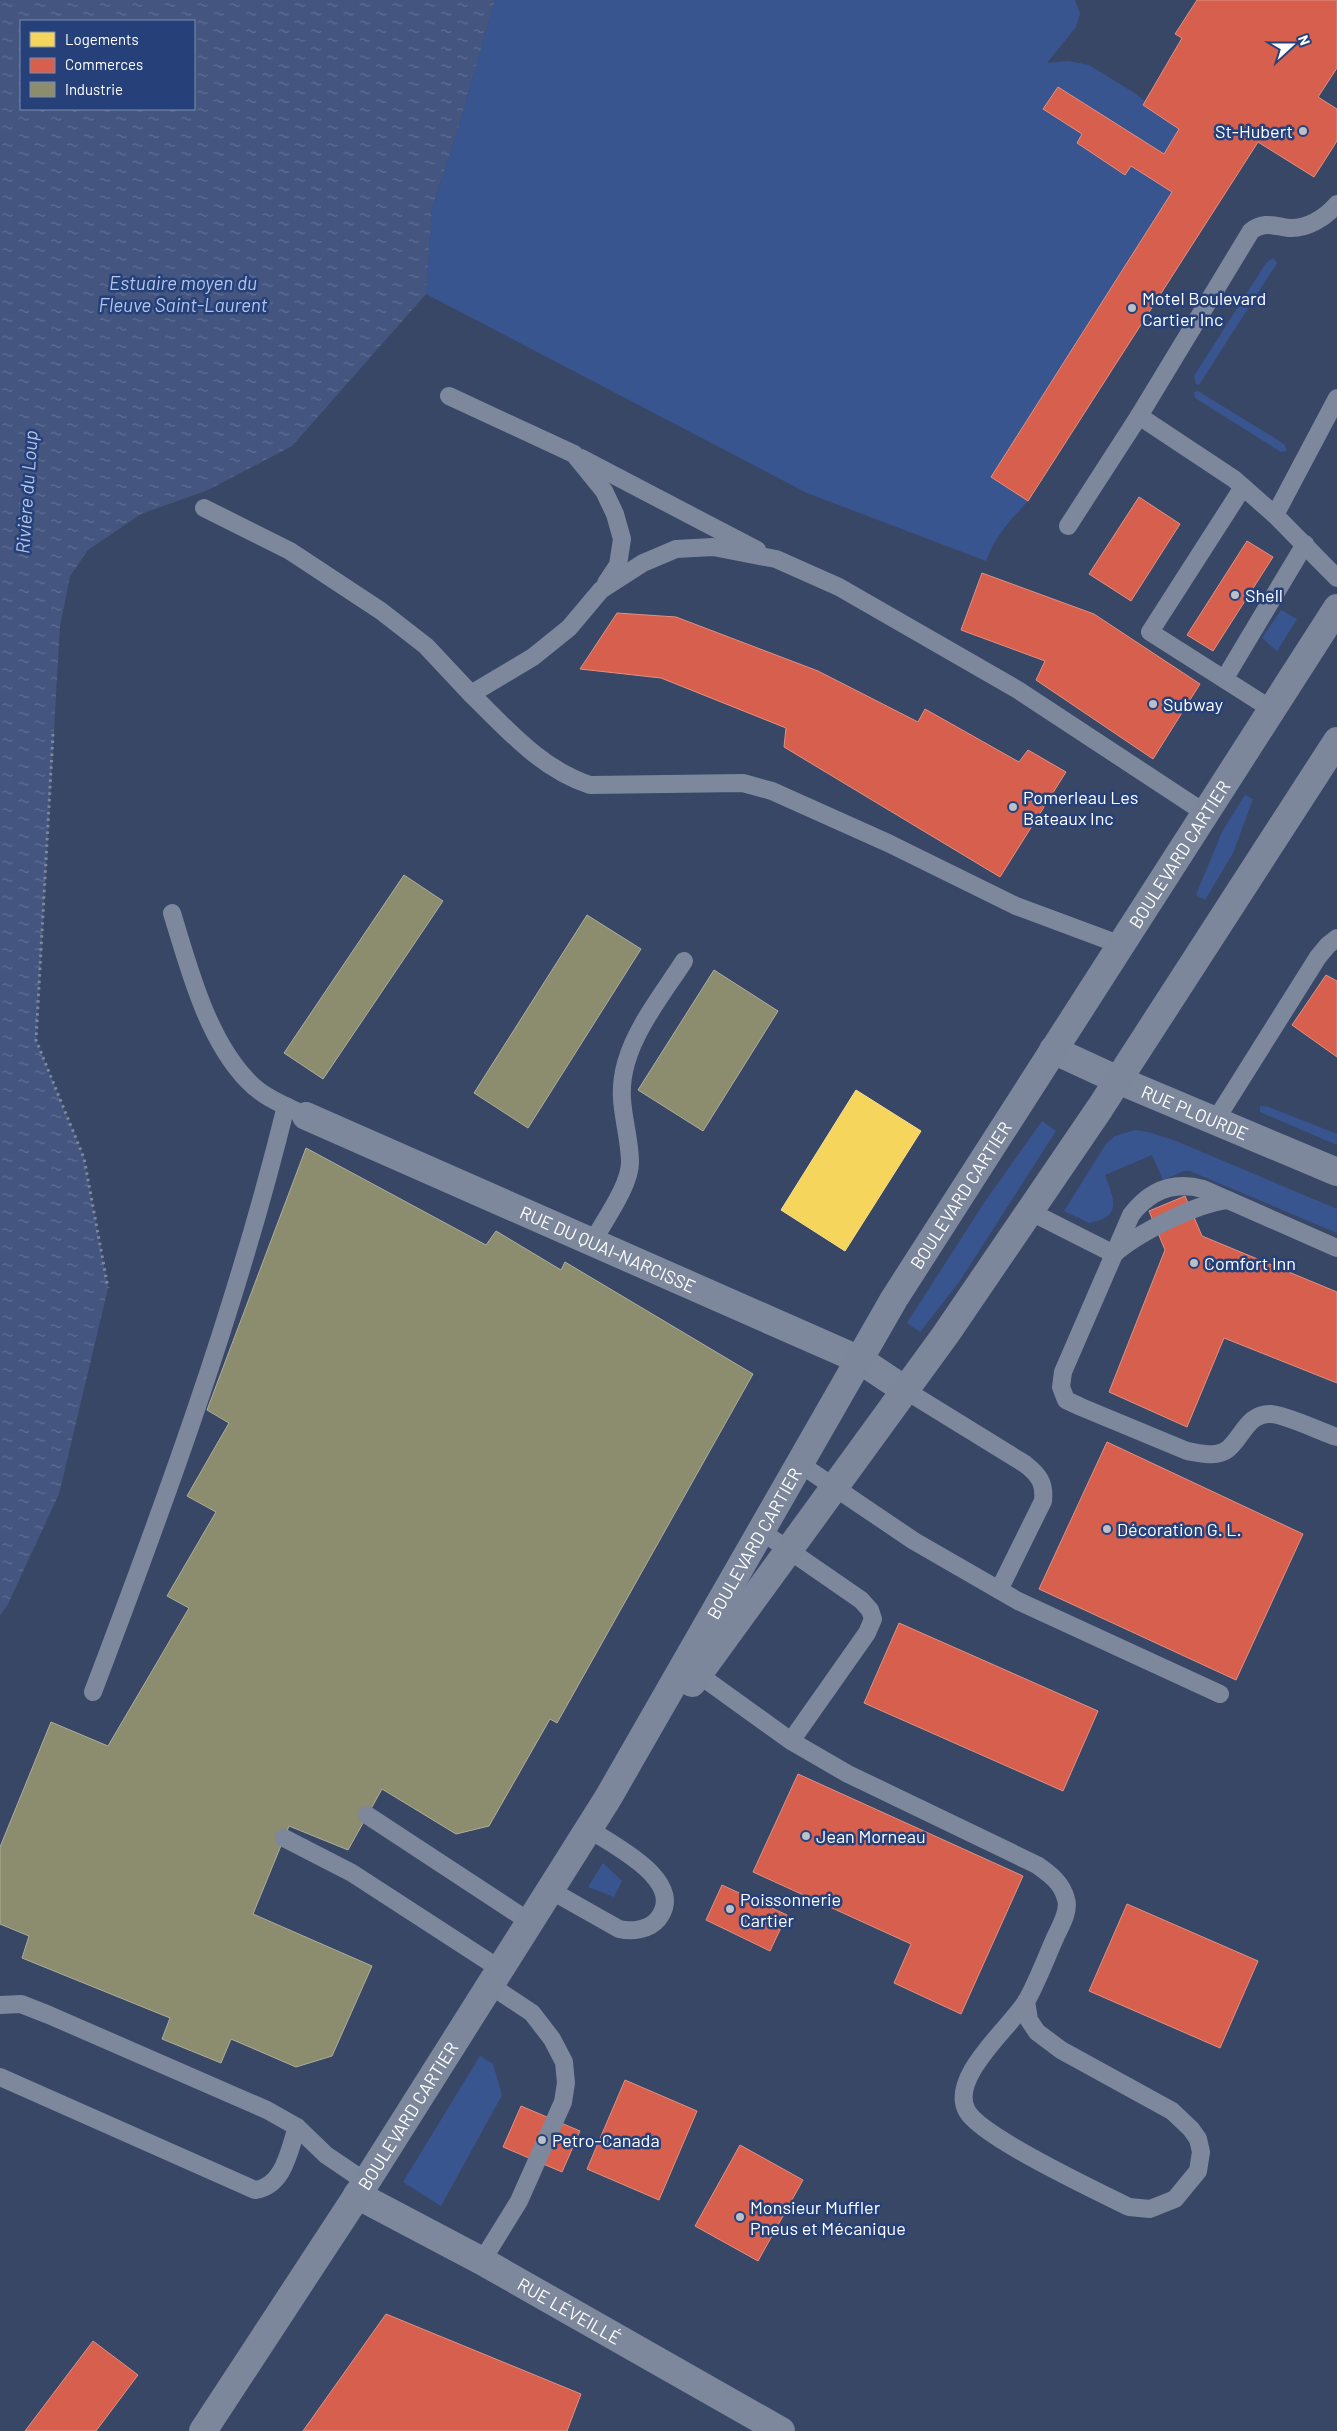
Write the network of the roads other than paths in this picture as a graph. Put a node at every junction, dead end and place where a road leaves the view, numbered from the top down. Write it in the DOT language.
graph roads {
  1 [pos="1337,204"];
  2 [pos="449,396"];
  3 [pos="1337,398"];
  4 [pos="1139,416"];
  5 [pos="574,454"];
  6 [pos="1243,487"];
  7 [pos="204,508"];
  8 [pos="1275,515"];
  9 [pos="1068,526"];
  10 [pos="1305,544"];
  11 [pos="776,559"];
  12 [pos="1337,578"];
  13 [pos="601,590"];
  14 [pos="1334,621"];
  15 [pos="1225,678"];
  16 [pos="471,694"];
  17 [pos="1271,709"];
  18 [pos="1337,741"];
  19 [pos="1205,813"];
  20 [pos="172,913"];
  21 [pos="1337,938"];
  22 [pos="1121,945"];
  23 [pos="684,961"];
  24 [pos="1053,1050"];
  25 [pos="1118,1080"];
  26 [pos="296,1111"];
  27 [pos="1214,1121"];
  28 [pos="1337,1172"];
  29 [pos="1228,1200"];
  30 [pos="1030,1211"];
  31 [pos="592,1243"];
  32 [pos="1337,1248"];
  33 [pos="1114,1254"];
  34 [pos="860,1360"];
  35 [pos="905,1390"];
  36 [pos="1337,1437"];
  37 [pos="800,1464"];
  38 [pos="834,1487"];
  39 [pos="761,1531"];
  40 [pos="789,1550"];
  41 [pos="999,1590"];
  42 [pos="692,1669"];
  43 [pos="93,1692"];
  44 [pos="1220,1694"];
  45 [pos="791,1741"];
  46 [pos="367,1815"];
  47 [pos="588,1829"];
  48 [pos="284,1838"];
  49 [pos="550,1890"];
  50 [pos="530,1922"];
  51 [pos="495,1977"];
  52 [pos="1026,2001"];
  53 [pos="0,2005"];
  54 [pos="0,2077"];
  55 [pos="297,2127"];
  56 [pos="362,2188"];
  57 [pos="482,2261"];
  58 [pos="203,2431"];
  59 [pos="781,2431"];
  1 -- 4 [label="lane"];
  2 -- 5 [label="lane"];
  3 -- 8 [label="lane"];
  4 -- 6 [label="lane"];
  4 -- 9 [label="lane"];
  5 -- 11 [label="lane"];
  5 -- 13 [label="lane"];
  6 -- 8 [label="lane"];
  6 -- 15 [label="lane"];
  7 -- 16 [label="lane"];
  8 -- 10 [label="lane"];
  10 -- 12 [label="lane"];
  10 -- 15 [label="lane"];
  11 -- 13 [label="lane"];
  11 -- 19 [label="lane"];
  13 -- 16 [label="lane"];
  14 -- 17 [label="main road, BOULEVARD CARTIER"];
  15 -- 17 [label="lane"];
  16 -- 22 [label="lane"];
  17 -- 19 [label="main road, BOULEVARD CARTIER"];
  18 -- 25 [label="main road, BOULEVARD CARTIER"];
  19 -- 22 [label="main road, BOULEVARD CARTIER"];
  20 -- 26 [label="lane"];
  21 -- 27 [label="lane"];
  22 -- 24 [label="main road, BOULEVARD CARTIER"];
  23 -- 31 [label="lane"];
  24 -- 25 [label="street, RUE PLOURDE"];
  24 -- 34 [label="main road, BOULEVARD CARTIER"];
  25 -- 27 [label="street, RUE PLOURDE"];
  25 -- 30 [label="main road, BOULEVARD CARTIER"];
  26 -- 31 [label="street, RUE DU QUAI-NARCISSE"];
  26 -- 43 [label="lane"];
  27 -- 28 [label="street, RUE PLOURDE"];
  29 -- 32 [label="lane"];
  29 -- 33 [label="lane"];
  29 -- 33 [label="lane"];
  30 -- 33 [label="lane"];
  30 -- 35 [label="main road, BOULEVARD CARTIER"];
  31 -- 34 [label="street, RUE DU QUAI-NARCISSE"];
  33 -- 36 [label="lane"];
  34 -- 35 [label="street, RUE DU QUAI-NARCISSE"];
  34 -- 37 [label="main road, BOULEVARD CARTIER"];
  35 -- 38 [label="main road, BOULEVARD CARTIER"];
  35 -- 41 [label="lane"];
  37 -- 38 [label="lane"];
  37 -- 39 [label="main road, BOULEVARD CARTIER"];
  38 -- 40 [label="main road, BOULEVARD CARTIER"];
  38 -- 41 [label="lane"];
  39 -- 40 [label="lane"];
  39 -- 42 [label="main road, BOULEVARD CARTIER"];
  40 -- 42 [label="main road, BOULEVARD CARTIER"];
  40 -- 45 [label="lane"];
  41 -- 44 [label="lane"];
  42 -- 45 [label="lane"];
  42 -- 47 [label="main road, BOULEVARD CARTIER"];
  45 -- 52 [label="lane"];
  46 -- 50 [label="lane"];
  47 -- 49 [label="main road, BOULEVARD CARTIER"];
  47 -- 49 [label="lane"];
  48 -- 51 [label="lane"];
  49 -- 50 [label="main road, BOULEVARD CARTIER"];
  50 -- 51 [label="main road, BOULEVARD CARTIER"];
  51 -- 56 [label="main road, BOULEVARD CARTIER"];
  51 -- 57 [label="lane"];
  52 -- 52 [label="lane"];
  53 -- 55 [label="lane"];
  54 -- 55 [label="lane"];
  55 -- 56 [label="lane"];
  56 -- 57 [label="street, RUE LÉVEILLÉ"];
  56 -- 58 [label="main road, BOULEVARD CARTIER"];
  57 -- 59 [label="street, RUE LÉVEILLÉ"];
}
